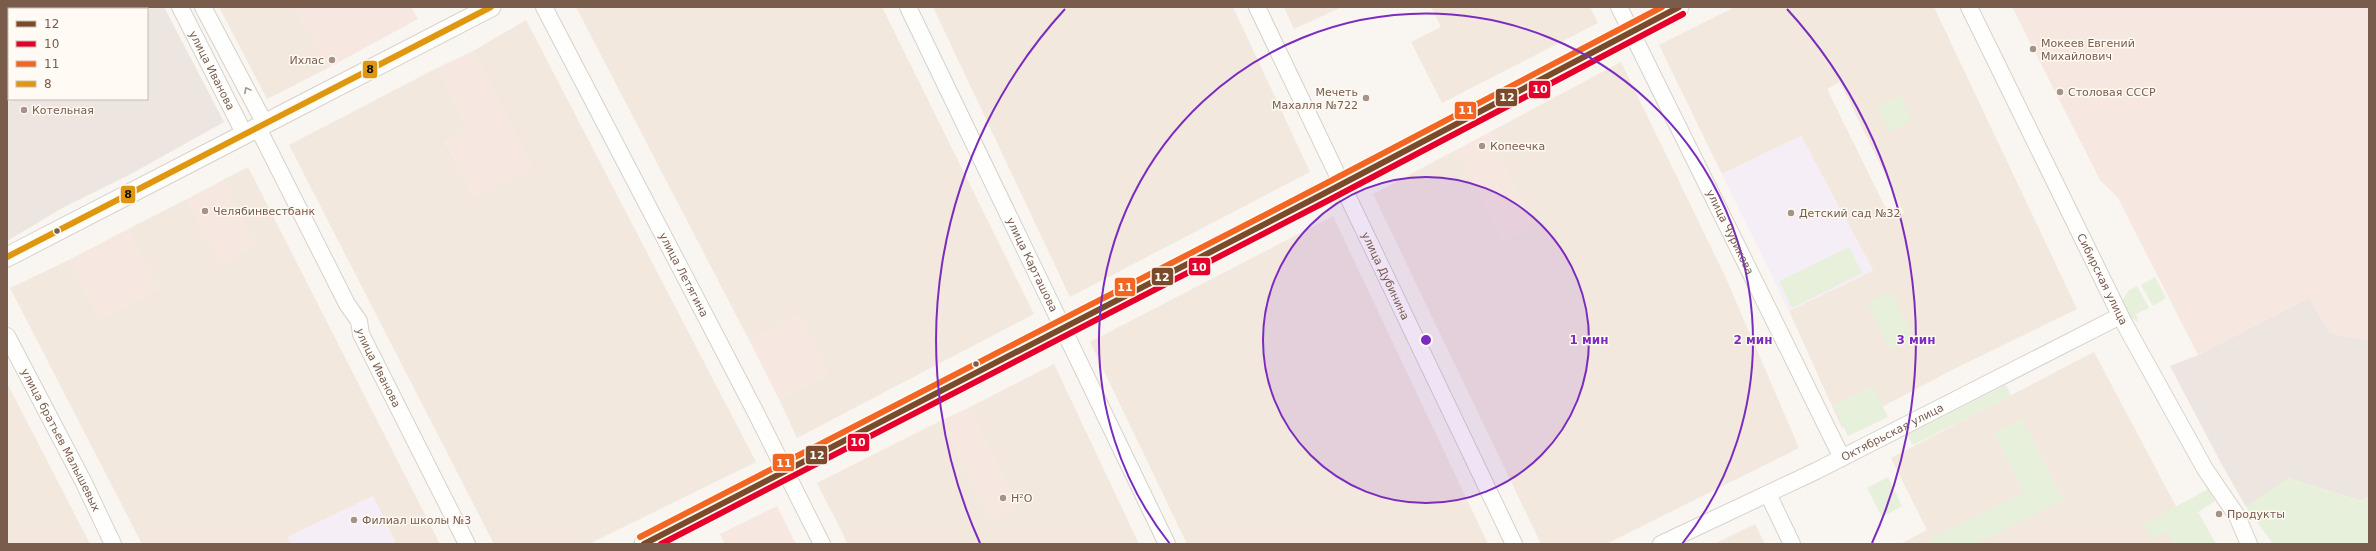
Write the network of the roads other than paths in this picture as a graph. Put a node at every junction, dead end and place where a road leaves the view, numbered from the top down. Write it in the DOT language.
graph roads {
  1 [pos="180,7"];
  2 [pos="203,7"];
  3 [pos="491,7"];
  4 [pos="544,7"];
  5 [pos="908,7"];
  6 [pos="1257,7"];
  7 [pos="1619,7"];
  8 [pos="1679,7"];
  9 [pos="1969,7"];
  10 [pos="1631,31"];
  11 [pos="256,129"];
  12 [pos="1342,184"];
  13 [pos="7,257"];
  14 [pos="2120,316"];
  15 [pos="1062,328"];
  16 [pos="7,336"];
  17 [pos="1842,458"];
  18 [pos="786,472"];
  19 [pos="1768,494"];
  20 [pos="113,544"];
  21 [pos="467,544"];
  22 [pos="644,544"];
  23 [pos="822,544"];
  24 [pos="1167,544"];
  25 [pos="1514,544"];
  26 [pos="1661,544"];
  27 [pos="1792,544"];
  28 [pos="2249,544"];
  1 -- 11 [label="street, улица Иванова"];
  11 -- 2 [label="street, улица Иванова, one-way"];
  3 -- 11 [label="street"];
  4 -- 18 [label="street, улица Летягина"];
  5 -- 15 [label="street, улица Карташова"];
  6 -- 12 [label="street, улица Дубинина"];
  7 -- 10 [label="street, улица Чурикова"];
  8 -- 10 [label="street"];
  9 -- 14 [label="street, Сибирская улица"];
  10 -- 12 [label="street"];
  10 -- 17 [label="street, улица Чурикова"];
  11 -- 13 [label="street"];
  11 -- 21 [label="street, улица Иванова"];
  12 -- 15 [label="street"];
  12 -- 25 [label="street, улица Дубинина"];
  14 -- 17 [label="street, Октябрьская улица"];
  14 -- 28 [label="street, Сибирская улица"];
  15 -- 18 [label="street"];
  15 -- 24 [label="street, улица Карташова"];
  16 -- 20 [label="street, улица братьев Малышевых"];
  17 -- 19 [label="street, Октябрьская улица"];
  18 -- 22 [label="street"];
  18 -- 23 [label="street, улица Летягина"];
  19 -- 26 [label="street, Октябрьская улица"];
  19 -- 27 [label="street"];
}
